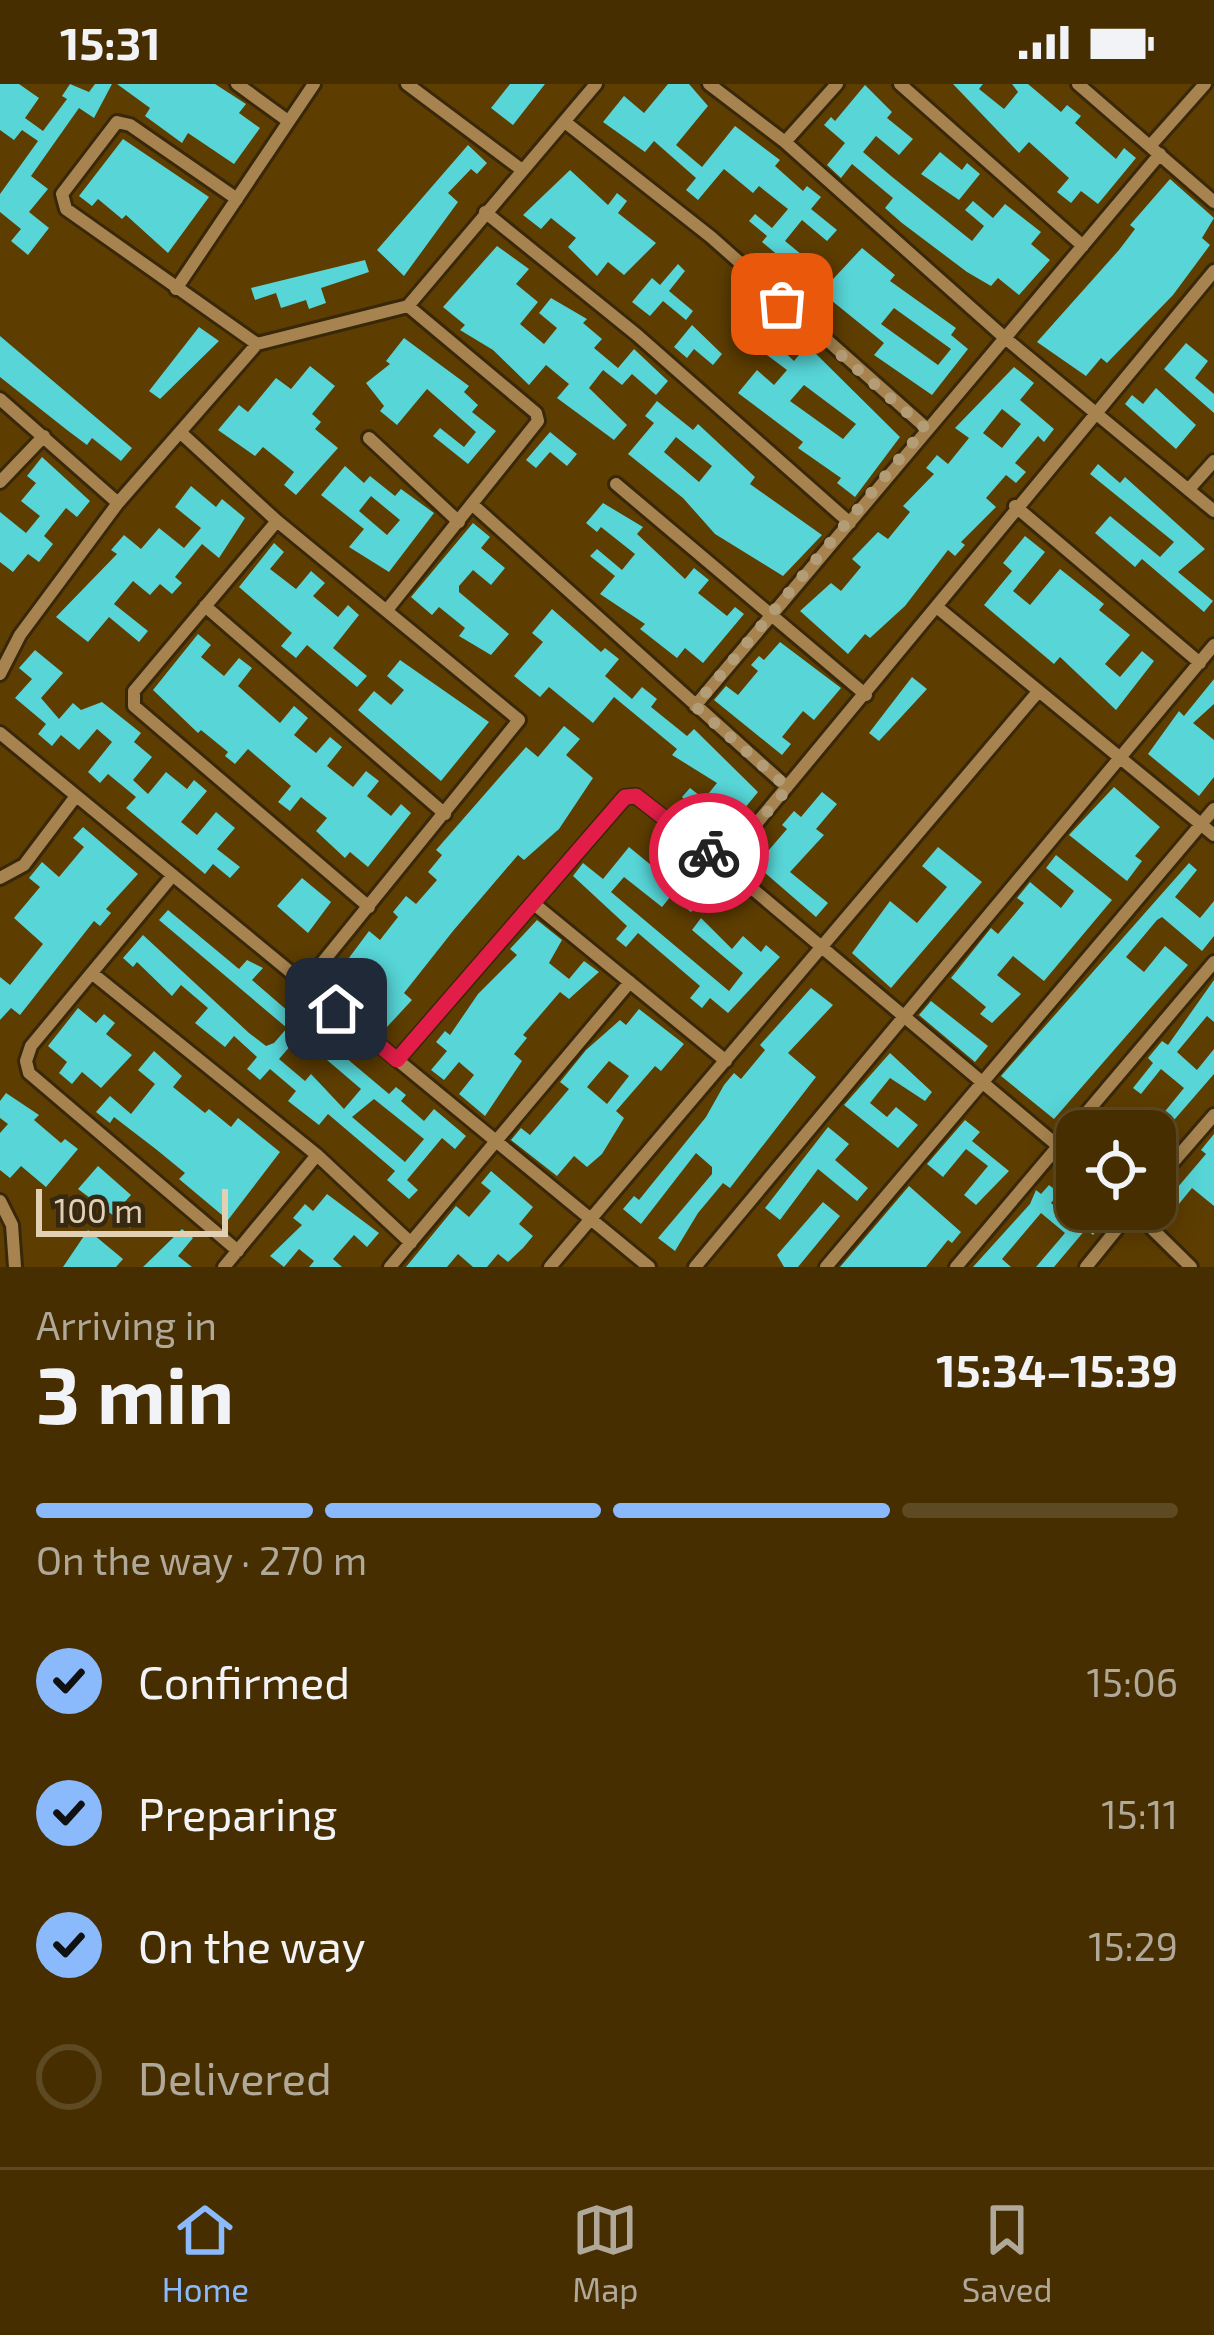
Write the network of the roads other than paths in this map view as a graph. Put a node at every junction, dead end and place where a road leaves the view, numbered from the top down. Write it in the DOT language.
graph roads {
  1 [pos="237,84"];
  2 [pos="314,84"];
  3 [pos="407,84"];
  4 [pos="437,84"];
  5 [pos="596,84"];
  6 [pos="709,84"];
  7 [pos="837,84"];
  8 [pos="900,84"];
  9 [pos="1078,84"];
  10 [pos="1205,84"];
  11 [pos="427,98"];
  12 [pos="288,121"];
  13 [pos="565,122"];
  14 [pos="785,142"];
  15 [pos="1155,150"];
  16 [pos="522,170"];
  17 [pos="237,199"];
  18 [pos="1214,202"];
  19 [pos="485,212"];
  20 [pos="1083,246"];
  21 [pos="1214,271"];
  22 [pos="176,289"];
  23 [pos="408,306"];
  24 [pos="1005,338"];
  25 [pos="257,344"];
  26 [pos="0,399"];
  27 [pos="1095,414"];
  28 [pos="925,428"];
  29 [pos="181,434"];
  30 [pos="44,436"];
  31 [pos="369,438"];
  32 [pos="1214,461"];
  33 [pos="0,482"];
  34 [pos="616,484"];
  35 [pos="1190,489"];
  36 [pos="118,503"];
  37 [pos="473,505"];
  38 [pos="1015,506"];
  39 [pos="1214,511"];
  40 [pos="278,521"];
  41 [pos="459,522"];
  42 [pos="850,523"];
  43 [pos="205,606"];
  44 [pos="938,608"];
  45 [pos="387,610"];
  46 [pos="772,616"];
  47 [pos="0,633"];
  48 [pos="16,643"];
  49 [pos="1214,645"];
  50 [pos="1200,663"];
  51 [pos="0,674"];
  52 [pos="1037,693"];
  53 [pos="866,695"];
  54 [pos="695,706"];
  55 [pos="0,733"];
  56 [pos="1120,757"];
  57 [pos="788,788"];
  58 [pos="76,796"];
  59 [pos="1214,809"];
  60 [pos="445,814"];
  61 [pos="1202,825"];
  62 [pos="1214,836"];
  63 [pos="722,864"];
  64 [pos="173,875"];
  65 [pos="0,878"];
  66 [pos="533,903"];
  67 [pos="369,907"];
  68 [pos="821,950"];
  69 [pos="1214,962"];
  70 [pos="93,974"];
  71 [pos="630,982"];
  72 [pos="305,984"];
  73 [pos="902,1016"];
  74 [pos="397,1060"];
  75 [pos="726,1061"];
  76 [pos="982,1079"];
  77 [pos="1088,1110"];
  78 [pos="1214,1114"];
  79 [pos="496,1142"];
  80 [pos="1056,1145"];
  81 [pos="1056,1147"];
  82 [pos="317,1155"];
  83 [pos="1176,1158"];
  84 [pos="0,1201"];
  85 [pos="591,1219"];
  86 [pos="1115,1230"];
  87 [pos="1153,1230"];
  88 [pos="411,1243"];
  89 [pos="238,1251"];
  90 [pos="15,1267"];
  91 [pos="224,1267"];
  92 [pos="390,1267"];
  93 [pos="550,1267"];
  94 [pos="649,1267"];
  95 [pos="695,1267"];
  96 [pos="826,1267"];
  97 [pos="956,1267"];
  98 [pos="1086,1267"];
  99 [pos="1190,1267"];
  1 -- 12 [label="street"];
  2 -- 12 [label="street"];
  3 -- 11 [label="street"];
  4 -- 11 [label="street"];
  5 -- 13 [label="street"];
  6 -- 14 [label="street"];
  7 -- 14 [label="street"];
  8 -- 20 [label="street"];
  9 -- 15 [label="street"];
  10 -- 15 [label="street"];
  11 -- 16 [label="street"];
  12 -- 17 [label="street"];
  13 -- 16 [label="street"];
  13 -- 28 [label="street"];
  14 -- 24 [label="street"];
  15 -- 18 [label="street"];
  15 -- 20 [label="street"];
  16 -- 19 [label="street"];
  17 -- 22 [label="street"];
  17 -- 22 [label="street"];
  19 -- 23 [label="street"];
  19 -- 42 [label="street"];
  20 -- 24 [label="street"];
  21 -- 27 [label="street"];
  22 -- 25 [label="street"];
  23 -- 25 [label="street"];
  23 -- 37 [label="street"];
  24 -- 27 [label="street"];
  24 -- 28 [label="street"];
  25 -- 29 [label="street"];
  26 -- 30 [label="street"];
  27 -- 35 [label="street"];
  27 -- 38 [label="street"];
  28 -- 42 [label="street"];
  29 -- 36 [label="street"];
  29 -- 40 [label="street"];
  30 -- 33 [label="street"];
  30 -- 36 [label="street"];
  31 -- 41 [label="street"];
  32 -- 35 [label="street"];
  34 -- 46 [label="street"];
  35 -- 39 [label="street"];
  36 -- 48 [label="street"];
  37 -- 41 [label="street"];
  37 -- 54 [label="street"];
  38 -- 44 [label="street"];
  38 -- 50 [label="street"];
  40 -- 43 [label="street"];
  40 -- 45 [label="street"];
  41 -- 45 [label="street"];
  42 -- 46 [label="street"];
  43 -- 60 [label="street"];
  43 -- 67 [label="street"];
  44 -- 52 [label="street"];
  44 -- 53 [label="street"];
  45 -- 60 [label="street"];
  46 -- 53 [label="street"];
  46 -- 54 [label="street"];
  47 -- 48 [label="street"];
  48 -- 51 [label="street"];
  49 -- 50 [label="street"];
  50 -- 56 [label="street"];
  52 -- 56 [label="street"];
  52 -- 68 [label="street"];
  53 -- 57 [label="street"];
  54 -- 57 [label="street"];
  55 -- 58 [label="street"];
  56 -- 61 [label="street"];
  56 -- 73 [label="street"];
  57 -- 63 [label="street"];
  58 -- 64 [label="street"];
  58 -- 65 [label="street"];
  59 -- 61 [label="street"];
  60 -- 67 [label="street"];
  61 -- 62 [label="street"];
  61 -- 76 [label="street"];
  63 -- 66 [label="street"];
  63 -- 68 [label="street"];
  64 -- 70 [label="street"];
  64 -- 72 [label="street"];
  66 -- 71 [label="street"];
  66 -- 74 [label="street"];
  67 -- 72 [label="street"];
  68 -- 73 [label="street"];
  68 -- 75 [label="street"];
  69 -- 77 [label="street"];
  70 -- 82 [label="street"];
  70 -- 89 [label="street"];
  71 -- 75 [label="street"];
  71 -- 79 [label="street"];
  72 -- 74 [label="street"];
  73 -- 76 [label="street"];
  73 -- 95 [label="street"];
  74 -- 79 [label="street"];
  75 -- 85 [label="street"];
  76 -- 80 [label="street"];
  76 -- 96 [label="street"];
  78 -- 83 [label="street"];
  79 -- 85 [label="street"];
  79 -- 88 [label="street"];
  81 -- 97 [label="street"];
  82 -- 88 [label="street"];
  82 -- 89 [label="street"];
  84 -- 90 [label="street"];
  85 -- 93 [label="street"];
  85 -- 94 [label="street"];
  86 -- 98 [label="street"];
  87 -- 99 [label="street"];
  88 -- 92 [label="street"];
  89 -- 91 [label="street"];
}
